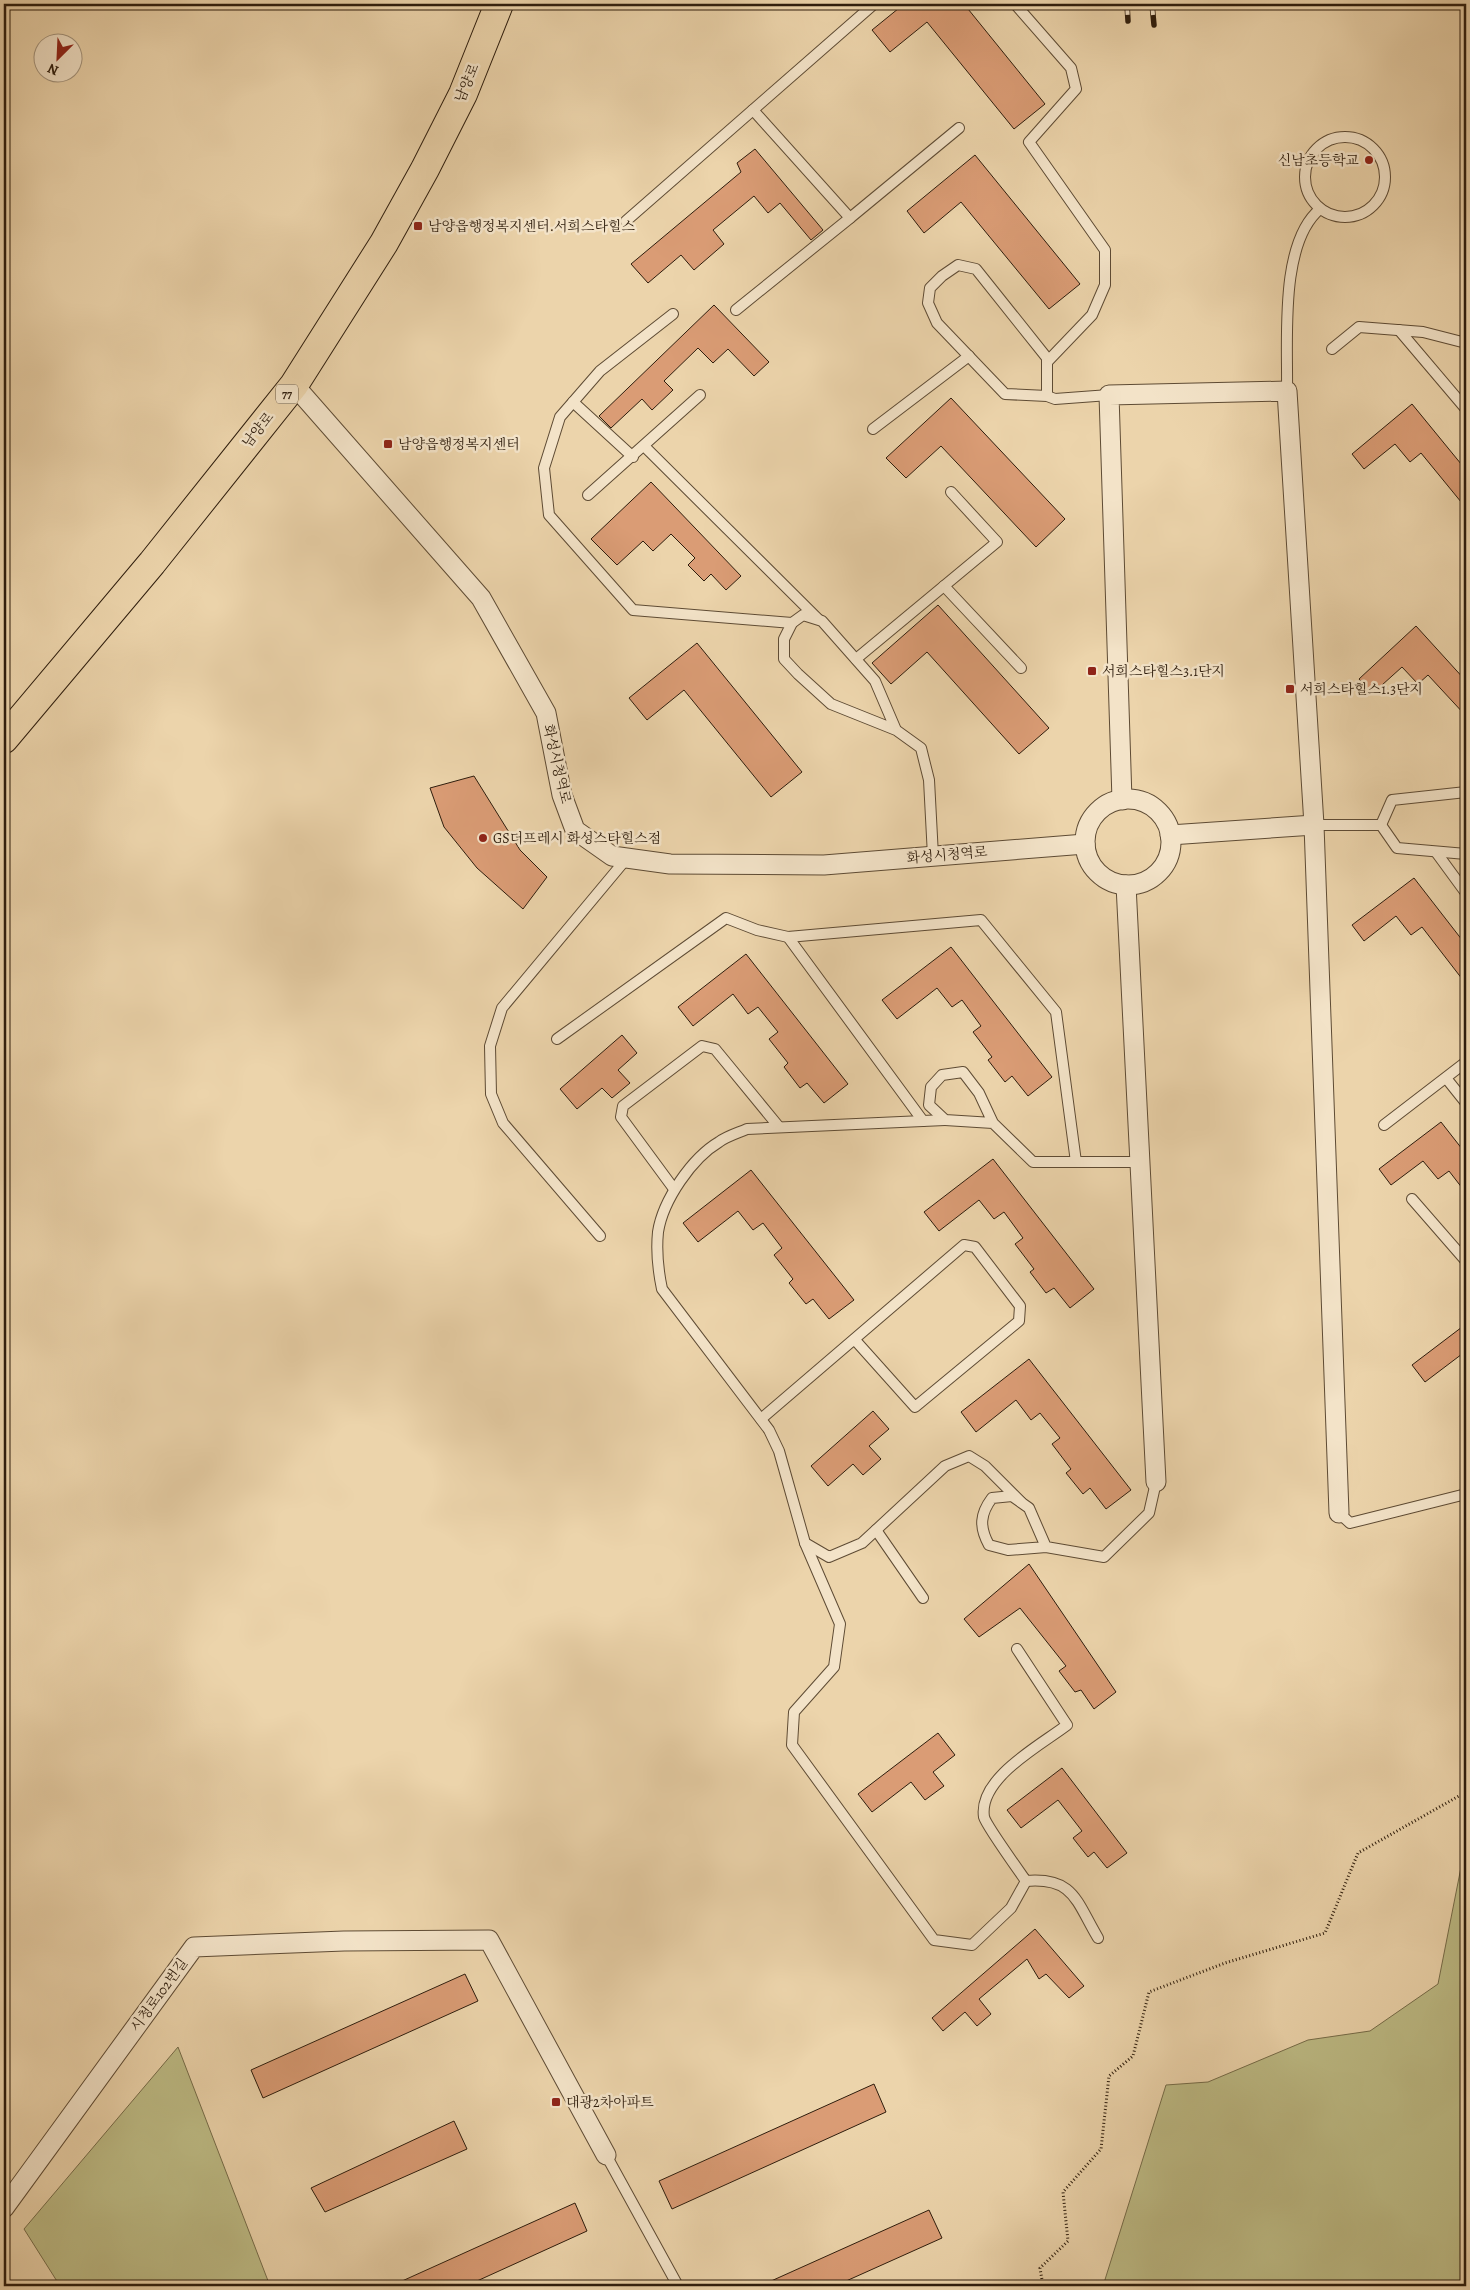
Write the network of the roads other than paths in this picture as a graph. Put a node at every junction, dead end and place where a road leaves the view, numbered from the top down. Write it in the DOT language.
graph roads {
  1 [pos="499,4"];
  2 [pos="874,4"];
  3 [pos="1015,4"];
  4 [pos="753,110"];
  5 [pos="959,128"];
  6 [pos="1320,209"];
  7 [pos="850,218"];
  8 [pos="626,221"];
  9 [pos="736,310"];
  10 [pos="673,314"];
  11 [pos="1399,330"];
  12 [pos="1466,343"];
  13 [pos="1332,349"];
  14 [pos="969,356"];
  15 [pos="1047,362"];
  16 [pos="294,385"];
  17 [pos="1287,391"];
  18 [pos="700,395"];
  19 [pos="1109,395"];
  20 [pos="1047,396"];
  21 [pos="573,402"];
  22 [pos="1466,409"];
  23 [pos="873,429"];
  24 [pos="645,447"];
  25 [pos="633,457"];
  26 [pos="951,492"];
  27 [pos="588,495"];
  28 [pos="944,586"];
  29 [pos="819,620"];
  30 [pos="792,623"];
  31 [pos="856,659"];
  32 [pos="1021,668"];
  33 [pos="896,730"];
  34 [pos="4,739"];
  35 [pos="1466,792"];
  36 [pos="1122,800"];
  37 [pos="1314,825"];
  38 [pos="1381,825"];
  39 [pos="1170,835"];
  40 [pos="1085,844"];
  41 [pos="1436,852"];
  42 [pos="1466,854"];
  43 [pos="933,856"];
  44 [pos="627,858"];
  45 [pos="1126,885"];
  46 [pos="1466,893"];
  47 [pos="788,937"];
  48 [pos="557,1039"];
  49 [pos="1466,1062"];
  50 [pos="1446,1078"];
  51 [pos="1466,1103"];
  52 [pos="945,1120"];
  53 [pos="923,1121"];
  54 [pos="993,1123"];
  55 [pos="1384,1125"];
  56 [pos="778,1126"];
  57 [pos="1076,1162"];
  58 [pos="1140,1162"];
  59 [pos="674,1189"];
  60 [pos="1412,1199"];
  61 [pos="600,1236"];
  62 [pos="1466,1261"];
  63 [pos="855,1340"];
  64 [pos="761,1419"];
  65 [pos="1156,1482"];
  66 [pos="1466,1494"];
  67 [pos="1021,1502"];
  68 [pos="1339,1513"];
  69 [pos="876,1530"];
  70 [pos="805,1543"];
  71 [pos="1046,1547"];
  72 [pos="923,1598"];
  73 [pos="1017,1649"];
  74 [pos="1026,1881"];
  75 [pos="1098,1938"];
  76 [pos="606,2155"];
  77 [pos="4,2208"];
  78 [pos="678,2286"];
  1 -- 16 [label="main road, 남양로 / 77"];
  2 -- 4 [label="lane"];
  3 -- 15 [label="lane"];
  4 -- 7 [label="lane"];
  4 -- 8 [label="lane"];
  5 -- 7 [label="lane"];
  6 -- 6 [label="lane"];
  6 -- 17 [label="lane"];
  7 -- 9 [label="lane"];
  10 -- 21 [label="lane"];
  11 -- 12 [label="lane"];
  11 -- 13 [label="lane"];
  11 -- 22 [label="lane"];
  14 -- 15 [label="lane"];
  14 -- 20 [label="lane"];
  14 -- 23 [label="lane"];
  15 -- 20 [label="lane"];
  16 -- 34 [label="main road, 남양로 / 77"];
  16 -- 44 [label="street, 화성시청역로"];
  17 -- 19 [label="street"];
  17 -- 37 [label="street"];
  18 -- 24 [label="lane"];
  19 -- 20 [label="lane"];
  19 -- 36 [label="street"];
  21 -- 25 [label="lane"];
  21 -- 30 [label="lane"];
  24 -- 25 [label="lane"];
  24 -- 29 [label="lane"];
  25 -- 27 [label="lane"];
  26 -- 28 [label="lane"];
  28 -- 31 [label="lane"];
  28 -- 32 [label="lane"];
  29 -- 30 [label="lane"];
  29 -- 31 [label="lane"];
  30 -- 33 [label="lane"];
  31 -- 33 [label="lane"];
  33 -- 43 [label="lane"];
  35 -- 38 [label="lane"];
  36 -- 39 [label="street"];
  36 -- 40 [label="street"];
  37 -- 38 [label="lane"];
  37 -- 39 [label="street"];
  37 -- 68 [label="street"];
  38 -- 41 [label="lane"];
  39 -- 45 [label="street"];
  40 -- 43 [label="street, 화성시청역로"];
  40 -- 45 [label="street"];
  41 -- 42 [label="lane"];
  41 -- 46 [label="lane"];
  43 -- 44 [label="street, 화성시청역로"];
  44 -- 61 [label="lane"];
  45 -- 58 [label="street"];
  47 -- 48 [label="lane"];
  47 -- 53 [label="lane"];
  47 -- 57 [label="lane"];
  49 -- 50 [label="lane"];
  50 -- 51 [label="lane"];
  50 -- 55 [label="lane"];
  52 -- 53 [label="lane"];
  52 -- 54 [label="lane"];
  52 -- 54 [label="lane"];
  53 -- 56 [label="lane"];
  54 -- 57 [label="lane"];
  56 -- 59 [label="lane"];
  56 -- 59 [label="lane"];
  57 -- 58 [label="lane"];
  58 -- 65 [label="street"];
  59 -- 64 [label="lane"];
  60 -- 62 [label="lane"];
  63 -- 63 [label="lane"];
  63 -- 64 [label="lane"];
  64 -- 70 [label="lane"];
  65 -- 71 [label="lane"];
  66 -- 68 [label="lane"];
  67 -- 69 [label="lane"];
  67 -- 71 [label="lane"];
  67 -- 71 [label="lane"];
  69 -- 70 [label="lane"];
  69 -- 72 [label="lane"];
  70 -- 74 [label="lane"];
  73 -- 74 [label="lane"];
  74 -- 75 [label="lane"];
  76 -- 77 [label="street, 시청로102번길"];
  76 -- 78 [label="lane"];
}
